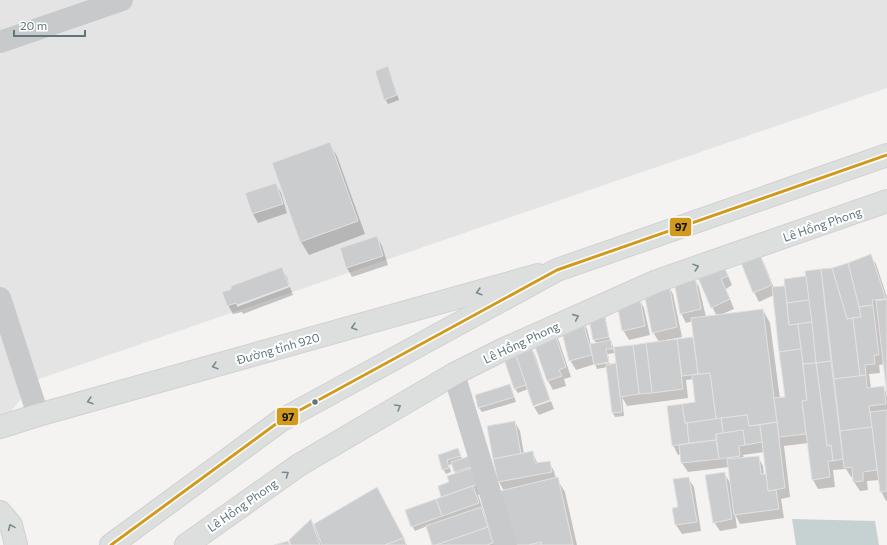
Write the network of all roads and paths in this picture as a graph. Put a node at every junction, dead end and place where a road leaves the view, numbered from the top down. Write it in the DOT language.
graph roads {
  1 [pos="122,0"];
  2 [pos="0,42"];
  3 [pos="887,155"];
  4 [pos="887,201"];
  5 [pos="557,270"];
  6 [pos="0,298"];
  7 [pos="454,374"];
  8 [pos="38,415"];
  9 [pos="0,427"];
  10 [pos="0,512"];
  11 [pos="16,545"];
  12 [pos="111,545"];
  13 [pos="186,545"];
  14 [pos="506,545"];
  1 -- 2 [label="street"];
  3 -- 5 [label="main road"];
  7 -- 4 [label="main road, Lê Hồng Phong, one-way"];
  5 -- 8 [label="main road, Đường tỉnh 920, one-way"];
  5 -- 12 [label="main road"];
  6 -- 8 [label="street"];
  13 -- 7 [label="main road, Lê Hồng Phong, one-way"];
  7 -- 14 [label="street"];
  8 -- 9 [label="main road, Đường tỉnh 920"];
  11 -- 10 [label="main road, one-way"];
}
